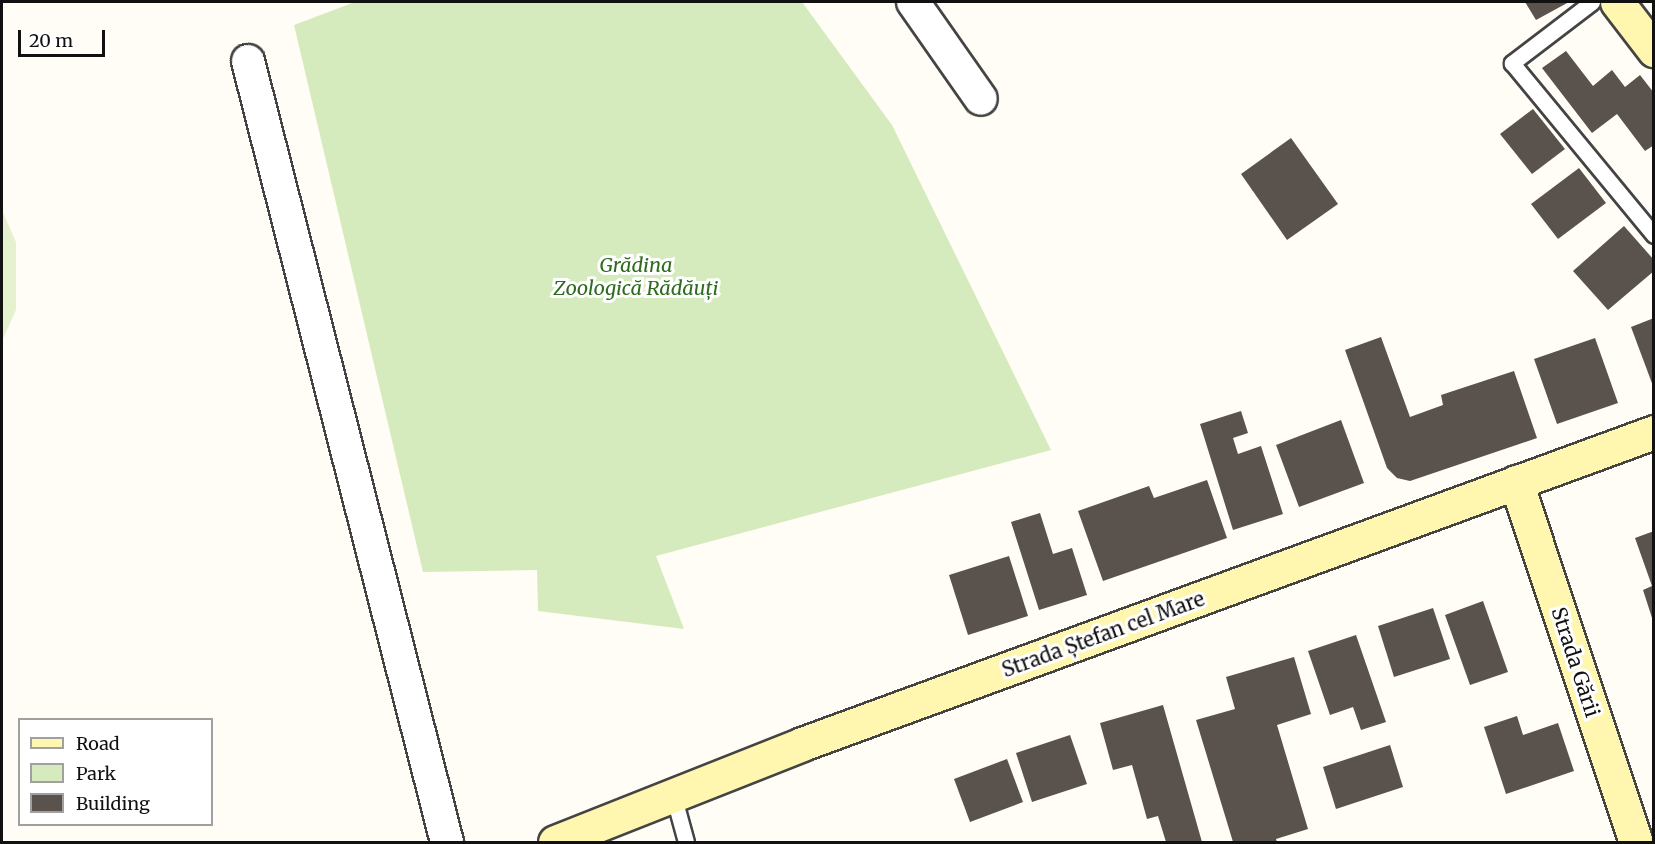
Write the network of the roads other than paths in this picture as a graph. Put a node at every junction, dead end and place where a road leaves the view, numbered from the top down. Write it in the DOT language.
graph roads {
  1 [pos="913,2"];
  2 [pos="1592,2"];
  3 [pos="1617,2"];
  4 [pos="1653,50"];
  5 [pos="248,61"];
  6 [pos="981,99"];
  7 [pos="1653,235"];
  8 [pos="1653,432"];
  9 [pos="1516,482"];
  10 [pos="674,798"];
  11 [pos="447,843"];
  12 [pos="555,843"];
  13 [pos="686,843"];
  14 [pos="1636,843"];
  1 -- 6 [label="street"];
  2 -- 7 [label="lane"];
  3 -- 4 [label="main road"];
  5 -- 11 [label="street"];
  8 -- 9 [label="main road, Strada Ștefan cel Mare"];
  9 -- 10 [label="main road, Strada Ștefan cel Mare"];
  9 -- 14 [label="main road, Strada Gării"];
  10 -- 12 [label="main road, Strada Ștefan cel Mare"];
  10 -- 13 [label="lane"];
}
